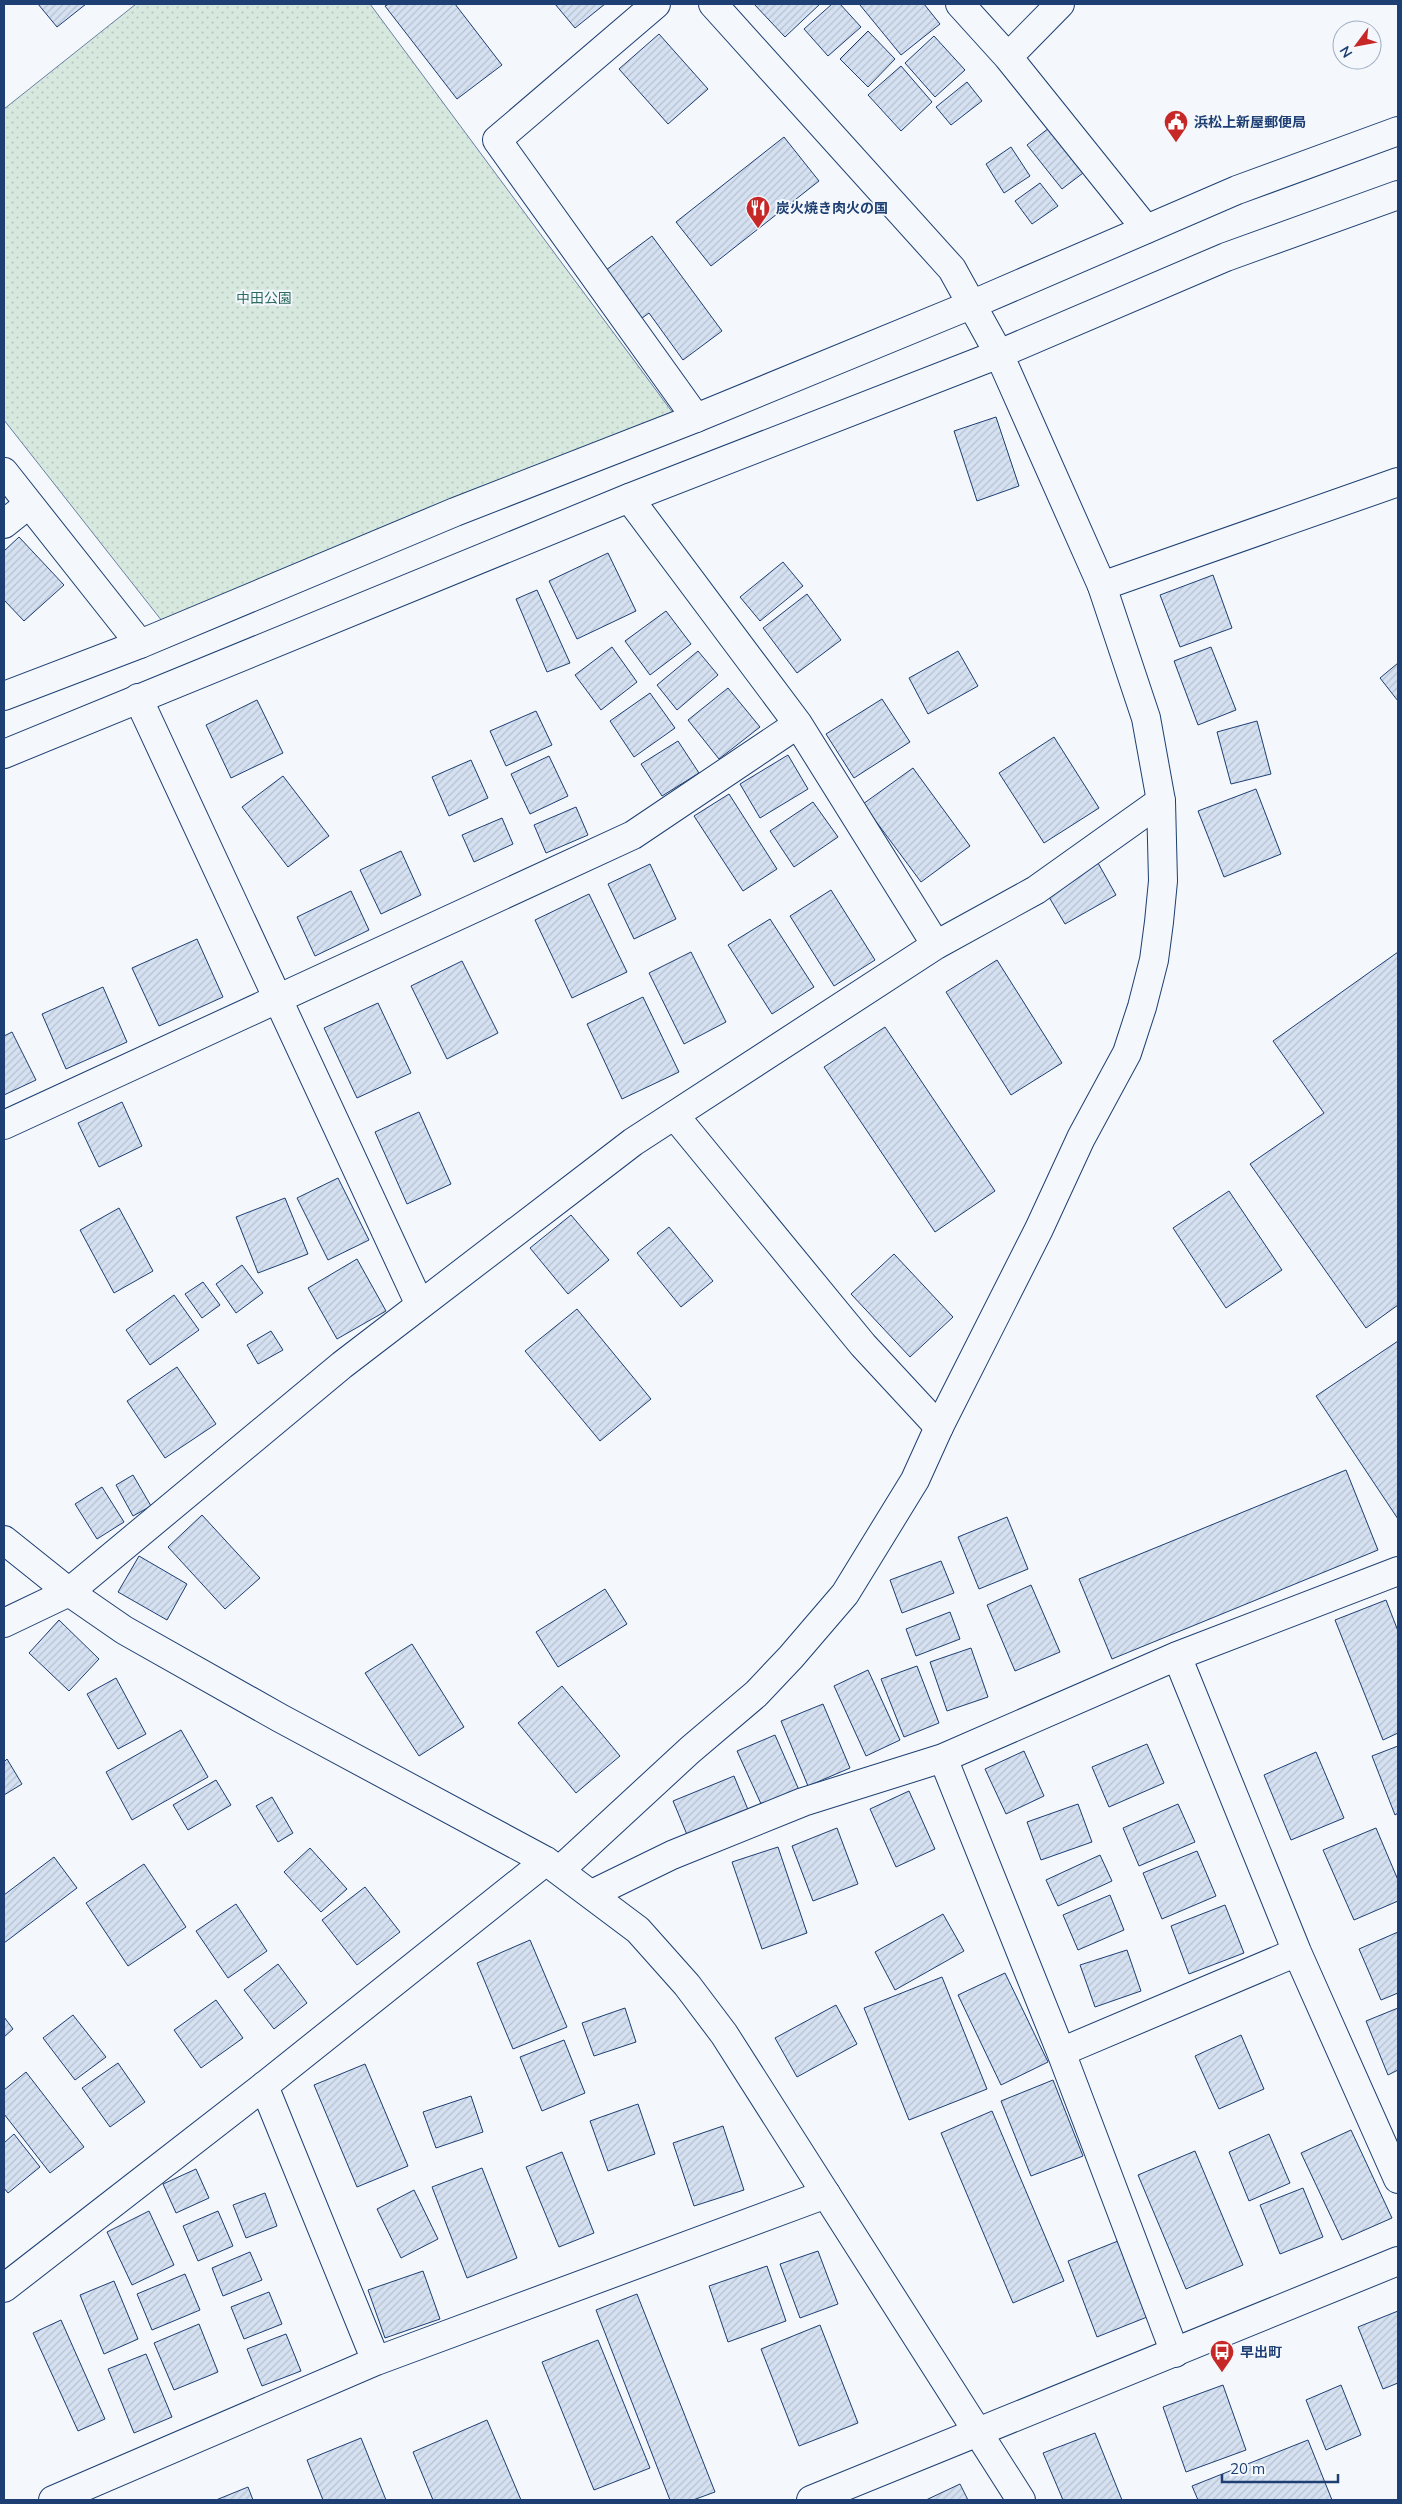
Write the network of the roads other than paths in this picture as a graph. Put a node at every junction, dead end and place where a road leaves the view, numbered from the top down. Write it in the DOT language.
graph roads {
  1 [pos="656,4"];
  2 [pos="713,4"];
  3 [pos="960,4"];
  4 [pos="1060,4"];
  5 [pos="1008,57"];
  6 [pos="1398,131"];
  7 [pos="1398,195"];
  8 [pos="1146,229"];
  9 [pos="973,304"];
  10 [pos="999,354"];
  11 [pos="696,418"];
  12 [pos="4,472"];
  13 [pos="1398,482"];
  14 [pos="629,498"];
  15 [pos="29,504"];
  16 [pos="4,524"];
  17 [pos="1102,586"];
  18 [pos="140,644"];
  19 [pos="4,696"];
  20 [pos="138,698"];
  21 [pos="798,724"];
  22 [pos="4,754"];
  23 [pos="1161,801"];
  24 [pos="936,945"];
  25 [pos="278,998"];
  26 [pos="674,1116"];
  27 [pos="4,1125"];
  28 [pos="420,1305"];
  29 [pos="939,1427"];
  30 [pos="4,1540"];
  31 [pos="1398,1571"];
  32 [pos="68,1592"];
  33 [pos="4,1623"];
  34 [pos="1177,1656"];
  35 [pos="943,1758"];
  36 [pos="553,1865"];
  37 [pos="592,1894"];
  38 [pos="1297,1952"];
  39 [pos="1061,2052"];
  40 [pos="264,2086"];
  41 [pos="1398,2179"];
  42 [pos="826,2194"];
  43 [pos="1398,2261"];
  44 [pos="4,2288"];
  45 [pos="1175,2353"];
  46 [pos="376,2361"];
  47 [pos="979,2433"];
  48 [pos="53,2500"];
  49 [pos="811,2500"];
  50 [pos="1021,2500"];
  1 -- 11 [label="street"];
  2 -- 9 [label="street"];
  3 -- 5 [label="street"];
  4 -- 5 [label="street"];
  5 -- 8 [label="street"];
  6 -- 8 [label="street"];
  7 -- 10 [label="street"];
  8 -- 9 [label="street"];
  9 -- 10 [label="street"];
  9 -- 11 [label="street"];
  10 -- 14 [label="street"];
  10 -- 17 [label="street"];
  11 -- 18 [label="street"];
  12 -- 15 [label="street"];
  13 -- 17 [label="street"];
  14 -- 20 [label="street"];
  14 -- 21 [label="street"];
  15 -- 16 [label="street"];
  15 -- 18 [label="street"];
  17 -- 23 [label="street"];
  18 -- 19 [label="street"];
  20 -- 22 [label="street"];
  20 -- 25 [label="street"];
  21 -- 24 [label="street"];
  21 -- 25 [label="street"];
  23 -- 24 [label="street"];
  23 -- 29 [label="street"];
  24 -- 26 [label="street"];
  25 -- 27 [label="street"];
  25 -- 28 [label="street"];
  26 -- 28 [label="street"];
  26 -- 29 [label="street"];
  28 -- 32 [label="street"];
  29 -- 36 [label="street"];
  30 -- 32 [label="street"];
  31 -- 34 [label="street"];
  32 -- 33 [label="street"];
  32 -- 36 [label="street"];
  34 -- 35 [label="street"];
  34 -- 38 [label="street"];
  35 -- 37 [label="street"];
  35 -- 39 [label="street"];
  36 -- 37 [label="street"];
  36 -- 40 [label="street"];
  37 -- 42 [label="street"];
  38 -- 39 [label="street"];
  38 -- 41 [label="street"];
  39 -- 45 [label="street"];
  40 -- 44 [label="street"];
  40 -- 46 [label="street"];
  42 -- 46 [label="street"];
  42 -- 47 [label="street"];
  43 -- 45 [label="street"];
  45 -- 47 [label="street"];
  46 -- 48 [label="street"];
  47 -- 49 [label="street"];
  47 -- 50 [label="street"];
}
